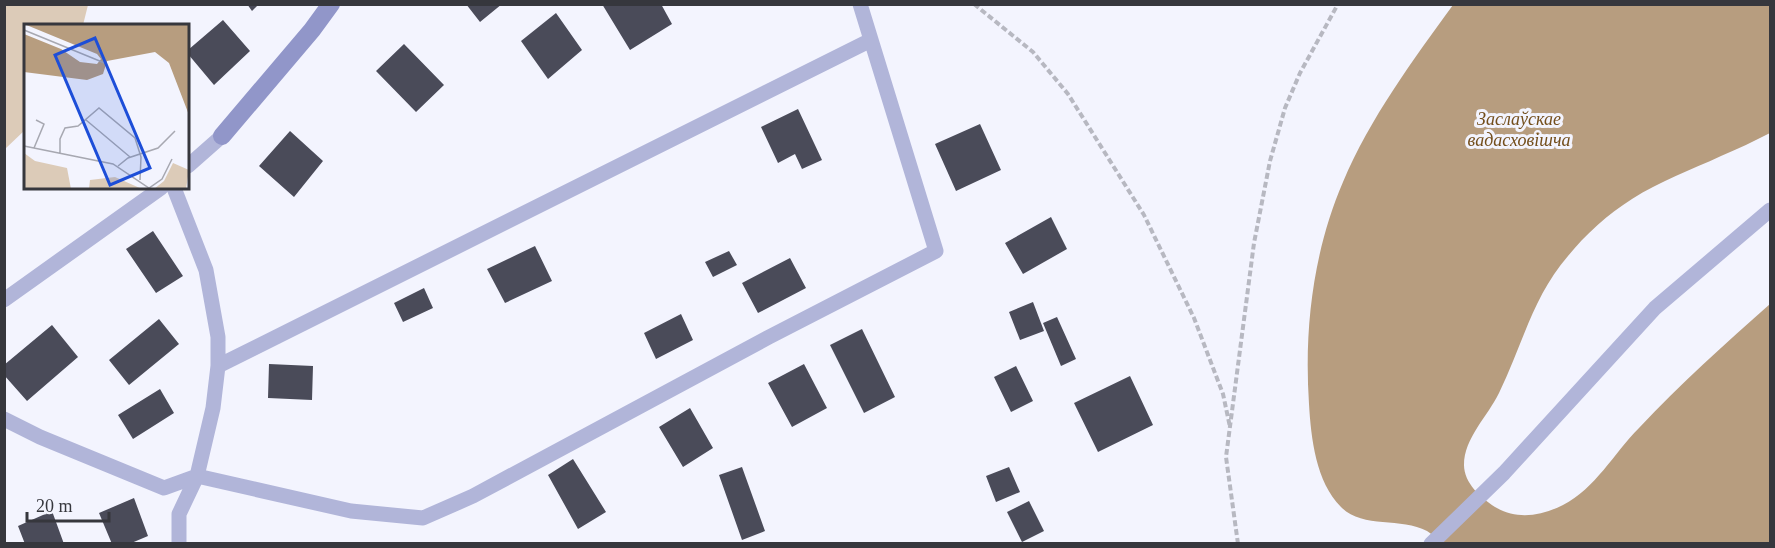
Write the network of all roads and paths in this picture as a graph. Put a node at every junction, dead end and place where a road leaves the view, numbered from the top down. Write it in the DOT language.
graph roads {
  1 [pos="331,4"];
  2 [pos="860,4"];
  3 [pos="974,4"];
  4 [pos="1338,4"];
  5 [pos="871,40"];
  6 [pos="222,136"];
  7 [pos="189,165"];
  8 [pos="160,189"];
  9 [pos="174,189"];
  10 [pos="1770,210"];
  11 [pos="4,300"];
  12 [pos="218,366"];
  13 [pos="4,418"];
  14 [pos="1231,431"];
  15 [pos="197,476"];
  16 [pos="179,543"];
  17 [pos="1238,543"];
  18 [pos="1431,543"];
  1 -- 6 [label="street"];
  2 -- 5 [label="lane"];
  3 -- 14 [label="path"];
  4 -- 14 [label="path"];
  5 -- 12 [label="lane"];
  5 -- 15 [label="lane"];
  6 -- 7 [label="lane"];
  8 -- 11 [label="lane"];
  9 -- 12 [label="lane"];
  10 -- 18 [label="lane"];
  12 -- 15 [label="lane"];
  13 -- 15 [label="lane"];
  14 -- 17 [label="path"];
  15 -- 16 [label="lane"];
}
